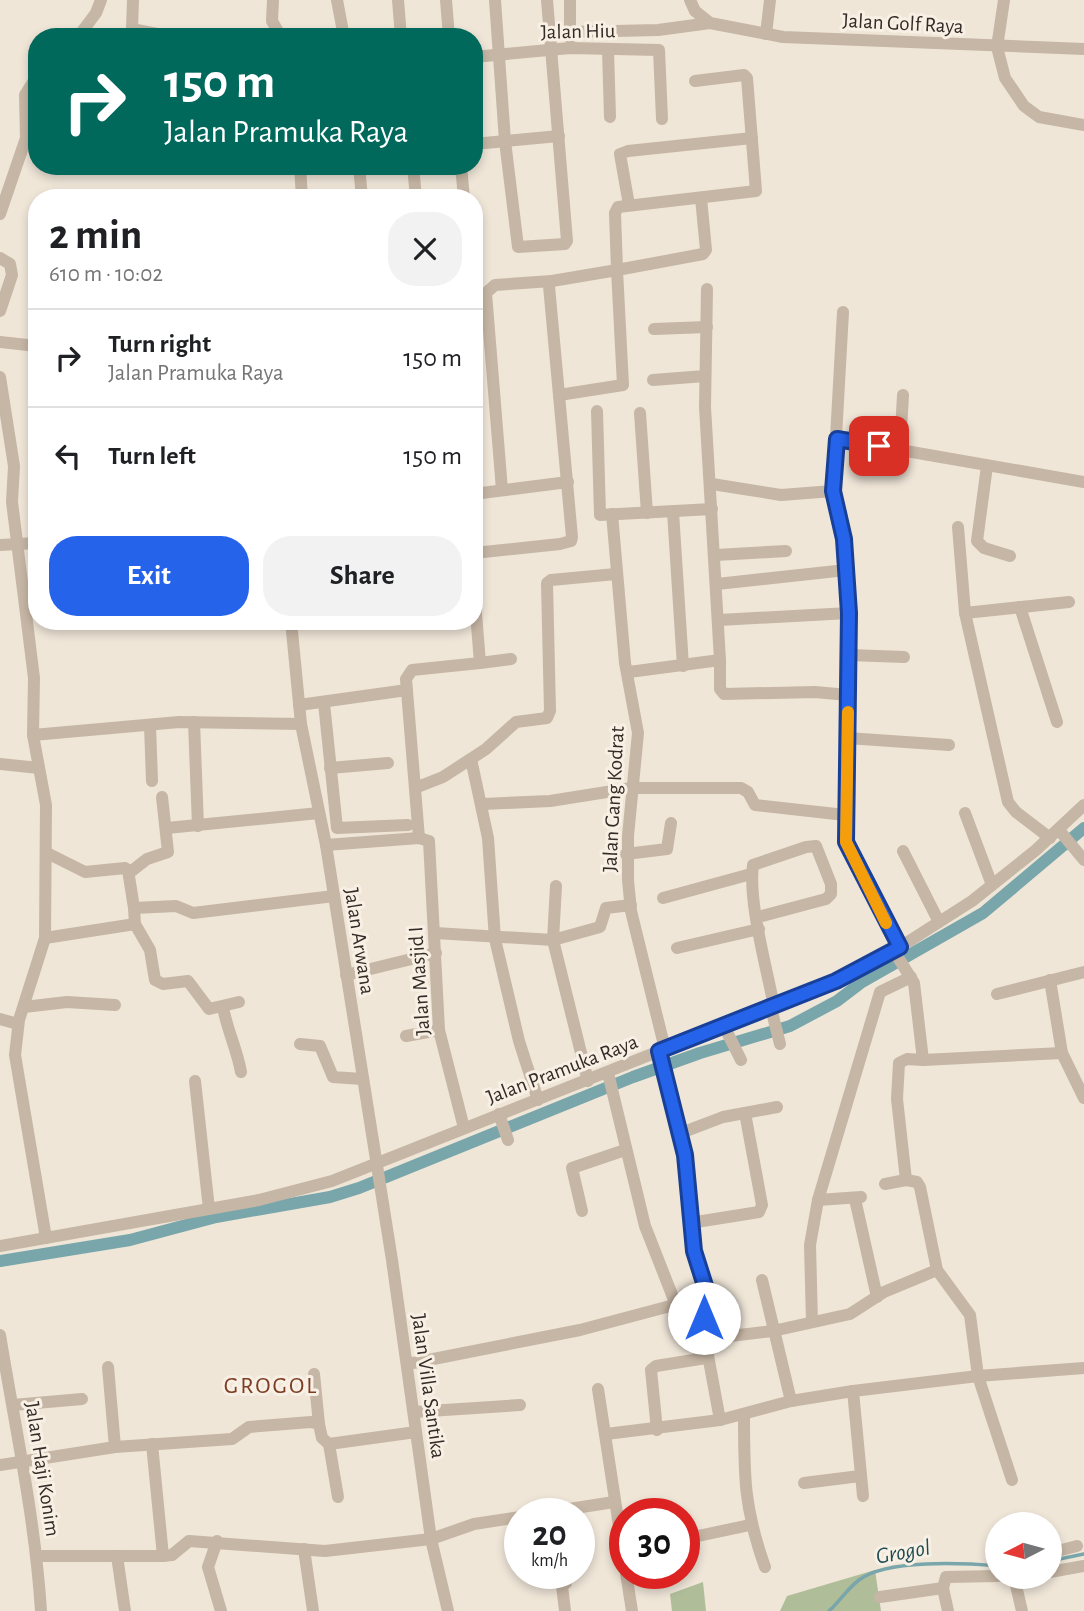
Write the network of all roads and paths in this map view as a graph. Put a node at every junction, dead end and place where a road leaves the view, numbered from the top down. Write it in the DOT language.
graph roads {
  1 [pos="101,0"];
  2 [pos="133,0"];
  3 [pos="273,0"];
  4 [pos="337,0"];
  5 [pos="398,0"];
  6 [pos="446,0"];
  7 [pos="495,0"];
  8 [pos="547,0"];
  9 [pos="570,0"];
  10 [pos="690,0"];
  11 [pos="770,0"];
  12 [pos="1004,0"];
  13 [pos="710,23"];
  14 [pos="85,28"];
  15 [pos="132,28"];
  16 [pos="276,28"];
  17 [pos="342,28"];
  18 [pos="400,28"];
  19 [pos="448,28"];
  20 [pos="571,32"];
  21 [pos="765,34"];
  22 [pos="997,47"];
  23 [pos="570,48"];
  24 [pos="1084,49"];
  25 [pos="551,50"];
  26 [pos="607,50"];
  27 [pos="499,54"];
  28 [pos="483,56"];
  29 [pos="695,81"];
  30 [pos="28,90"];
  31 [pos="610,117"];
  32 [pos="662,119"];
  33 [pos="1084,125"];
  34 [pos="559,136"];
  35 [pos="752,138"];
  36 [pos="505,141"];
  37 [pos="483,143"];
  38 [pos="701,198"];
  39 [pos="629,205"];
  40 [pos="0,214"];
  41 [pos="0,258"];
  42 [pos="617,270"];
  43 [pos="552,281"];
  44 [pos="706,289"];
  45 [pos="0,310"];
  46 [pos="843,312"];
  47 [pos="706,327"];
  48 [pos="654,329"];
  49 [pos="0,342"];
  50 [pos="28,345"];
  51 [pos="705,376"];
  52 [pos="0,377"];
  53 [pos="653,380"];
  54 [pos="559,395"];
  55 [pos="903,395"];
  56 [pos="597,411"];
  57 [pos="640,414"];
  58 [pos="837,439"];
  59 [pos="900,449"];
  60 [pos="987,466"];
  61 [pos="568,482"];
  62 [pos="1084,482"];
  63 [pos="712,484"];
  64 [pos="502,490"];
  65 [pos="833,491"];
  66 [pos="483,493"];
  67 [pos="712,509"];
  68 [pos="673,512"];
  69 [pos="647,513"];
  70 [pos="612,514"];
  71 [pos="958,527"];
  72 [pos="28,543"];
  73 [pos="0,544"];
  74 [pos="17,544"];
  75 [pos="786,551"];
  76 [pos="483,553"];
  77 [pos="716,555"];
  78 [pos="1010,555"];
  79 [pos="846,570"];
  80 [pos="616,574"];
  81 [pos="717,584"];
  82 [pos="1069,602"];
  83 [pos="1020,607"];
  84 [pos="849,613"];
  85 [pos="965,613"];
  86 [pos="719,620"];
  87 [pos="292,630"];
  88 [pos="477,630"];
  89 [pos="849,655"];
  90 [pos="904,657"];
  91 [pos="511,659"];
  92 [pos="720,660"];
  93 [pos="480,663"];
  94 [pos="684,666"];
  95 [pos="629,672"];
  96 [pos="407,690"];
  97 [pos="848,695"];
  98 [pos="324,703"];
  99 [pos="299,705"];
  100 [pos="194,722"];
  101 [pos="1057,722"];
  102 [pos="301,724"];
  103 [pos="150,725"];
  104 [pos="33,735"];
  105 [pos="847,738"];
  106 [pos="949,745"];
  107 [pos="471,759"];
  108 [pos="388,762"];
  109 [pos="0,764"];
  110 [pos="39,768"];
  111 [pos="330,768"];
  112 [pos="152,781"];
  113 [pos="415,788"];
  114 [pos="632,788"];
  115 [pos="162,797"];
  116 [pos="483,804"];
  117 [pos="1084,805"];
  118 [pos="319,813"];
  119 [pos="965,813"];
  120 [pos="845,815"];
  121 [pos="671,823"];
  122 [pos="408,825"];
  123 [pos="198,826"];
  124 [pos="167,828"];
  125 [pos="1058,835"];
  126 [pos="419,838"];
  127 [pos="326,845"];
  128 [pos="903,851"];
  129 [pos="47,853"];
  130 [pos="626,853"];
  131 [pos="1084,860"];
  132 [pos="129,873"];
  133 [pos="751,874"];
  134 [pos="992,885"];
  135 [pos="556,886"];
  136 [pos="334,896"];
  137 [pos="663,898"];
  138 [pos="631,905"];
  139 [pos="134,908"];
  140 [pos="939,922"];
  141 [pos="135,923"];
  142 [pos="759,923"];
  143 [pos="435,933"];
  144 [pos="45,938"];
  145 [pos="495,939"];
  146 [pos="553,940"];
  147 [pos="677,948"];
  148 [pos="896,951"];
  149 [pos="436,953"];
  150 [pos="1084,972"];
  151 [pos="346,975"];
  152 [pos="910,975"];
  153 [pos="1050,980"];
  154 [pos="997,994"];
  155 [pos="239,1002"];
  156 [pos="115,1005"];
  157 [pos="24,1007"];
  158 [pos="223,1007"];
  159 [pos="772,1008"];
  160 [pos="0,1020"];
  161 [pos="18,1024"];
  162 [pos="439,1030"];
  163 [pos="729,1035"];
  164 [pos="406,1036"];
  165 [pos="780,1040"];
  166 [pos="300,1044"];
  167 [pos="662,1053"];
  168 [pos="1062,1053"];
  169 [pos="741,1060"];
  170 [pos="923,1060"];
  171 [pos="241,1072"];
  172 [pos="608,1076"];
  173 [pos="362,1080"];
  174 [pos="195,1081"];
  175 [pos="588,1081"];
  176 [pos="1084,1096"];
  177 [pos="538,1100"];
  178 [pos="777,1107"];
  179 [pos="745,1113"];
  180 [pos="464,1128"];
  181 [pos="681,1133"];
  182 [pos="625,1150"];
  183 [pos="377,1170"];
  184 [pos="906,1180"];
  185 [pos="885,1184"];
  186 [pos="818,1200"];
  187 [pos="209,1209"];
  188 [pos="582,1211"];
  189 [pos="690,1223"];
  190 [pos="46,1238"];
  191 [pos="0,1246"];
  192 [pos="937,1270"];
  193 [pos="762,1280"];
  194 [pos="704,1297"];
  195 [pos="877,1297"];
  196 [pos="676,1305"];
  197 [pos="813,1322"];
  198 [pos="773,1331"];
  199 [pos="0,1335"];
  200 [pos="705,1339"];
  201 [pos="706,1358"];
  202 [pos="408,1364"];
  203 [pos="108,1367"];
  204 [pos="1084,1368"];
  205 [pos="3,1372"];
  206 [pos="314,1374"];
  207 [pos="978,1376"];
  208 [pos="598,1390"];
  209 [pos="853,1391"];
  210 [pos="82,1399"];
  211 [pos="791,1401"];
  212 [pos="13,1405"];
  213 [pos="520,1405"];
  214 [pos="414,1412"];
  215 [pos="744,1415"];
  216 [pos="720,1420"];
  217 [pos="319,1424"];
  218 [pos="657,1430"];
  219 [pos="416,1432"];
  220 [pos="606,1434"];
  221 [pos="152,1444"];
  222 [pos="329,1444"];
  223 [pos="115,1447"];
  224 [pos="24,1459"];
  225 [pos="0,1465"];
  226 [pos="860,1476"];
  227 [pos="1012,1480"];
  228 [pos="804,1483"];
  229 [pos="863,1496"];
  230 [pos="338,1497"];
  231 [pos="614,1498"];
  232 [pos="504,1520"];
  233 [pos="750,1525"];
  234 [pos="700,1536"];
  235 [pos="431,1539"];
  236 [pos="217,1541"];
  237 [pos="1077,1546"];
  238 [pos="304,1549"];
  239 [pos="1062,1550"];
  240 [pos="37,1556"];
  241 [pos="117,1556"];
  242 [pos="163,1556"];
  243 [pos="765,1567"];
  244 [pos="1083,1569"];
  245 [pos="1062,1571"];
  246 [pos="985,1576"];
  247 [pos="943,1588"];
  248 [pos="562,1589"];
  249 [pos="629,1589"];
  250 [pos="1017,1589"];
  251 [pos="880,1597"];
  252 [pos="41,1611"];
  253 [pos="125,1611"];
  254 [pos="221,1611"];
  255 [pos="313,1611"];
  256 [pos="448,1611"];
  257 [pos="565,1611"];
  258 [pos="632,1611"];
  259 [pos="948,1611"];
  260 [pos="1022,1611"];
  1 -- 14 [label="street"];
  2 -- 15 [label="street"];
  3 -- 16 [label="street"];
  4 -- 17 [label="street"];
  5 -- 18 [label="street"];
  6 -- 19 [label="street"];
  7 -- 27 [label="street"];
  8 -- 25 [label="street"];
  9 -- 20 [label="street"];
  10 -- 13 [label="street"];
  11 -- 21 [label="street"];
  12 -- 22 [label="street"];
  13 -- 20 [label="street, Jalan Golf Raya"];
  13 -- 21 [label="street, Jalan Golf Raya"];
  20 -- 23 [label="street"];
  21 -- 22 [label="street, Jalan Golf Raya"];
  22 -- 24 [label="street, Jalan Golf Raya"];
  22 -- 33 [label="street"];
  23 -- 25 [label="street, Jalan Hiu"];
  23 -- 26 [label="street, Jalan Hiu"];
  25 -- 27 [label="street, Jalan Hiu"];
  25 -- 34 [label="street"];
  26 -- 31 [label="street"];
  26 -- 32 [label="street, Jalan Hiu"];
  27 -- 28 [label="street, Jalan Hiu"];
  27 -- 36 [label="street"];
  29 -- 35 [label="street"];
  30 -- 40 [label="street"];
  34 -- 36 [label="street"];
  34 -- 36 [label="street"];
  35 -- 38 [label="street"];
  35 -- 39 [label="street"];
  36 -- 37 [label="street"];
  38 -- 39 [label="street"];
  38 -- 42 [label="street"];
  39 -- 42 [label="street"];
  41 -- 45 [label="street"];
  42 -- 43 [label="street"];
  42 -- 54 [label="street"];
  43 -- 54 [label="street"];
  43 -- 64 [label="street"];
  44 -- 47 [label="street"];
  46 -- 58 [label="street"];
  47 -- 48 [label="street"];
  47 -- 51 [label="street"];
  49 -- 50 [label="street"];
  51 -- 53 [label="street"];
  51 -- 63 [label="street"];
  52 -- 74 [label="street"];
  54 -- 61 [label="street"];
  55 -- 59 [label="street"];
  56 -- 70 [label="street"];
  57 -- 69 [label="street"];
  58 -- 59 [label="street"];
  58 -- 65 [label="street"];
  59 -- 60 [label="street"];
  60 -- 62 [label="street"];
  60 -- 78 [label="street"];
  61 -- 64 [label="street"];
  61 -- 76 [label="street"];
  63 -- 65 [label="street"];
  63 -- 67 [label="street"];
  64 -- 66 [label="street"];
  65 -- 79 [label="street"];
  67 -- 68 [label="street"];
  67 -- 77 [label="street"];
  68 -- 69 [label="street"];
  68 -- 94 [label="street"];
  69 -- 70 [label="street"];
  70 -- 80 [label="street, Jalan Gang Kodrat"];
  71 -- 85 [label="street"];
  72 -- 74 [label="street"];
  73 -- 74 [label="street"];
  74 -- 104 [label="street"];
  75 -- 77 [label="street"];
  77 -- 81 [label="street"];
  79 -- 81 [label="street"];
  79 -- 84 [label="street"];
  80 -- 95 [label="street, Jalan Gang Kodrat"];
  80 -- 107 [label="street"];
  81 -- 86 [label="street"];
  82 -- 83 [label="street"];
  83 -- 85 [label="street"];
  83 -- 101 [label="street"];
  84 -- 86 [label="street"];
  84 -- 89 [label="street"];
  85 -- 125 [label="street"];
  86 -- 92 [label="street"];
  87 -- 99 [label="street, Jalan Arwana"];
  88 -- 93 [label="street"];
  89 -- 90 [label="street"];
  89 -- 97 [label="street"];
  91 -- 93 [label="street"];
  92 -- 94 [label="street"];
  92 -- 97 [label="street"];
  93 -- 96 [label="street"];
  94 -- 95 [label="street"];
  95 -- 114 [label="street, Jalan Gang Kodrat"];
  96 -- 98 [label="street"];
  96 -- 113 [label="street"];
  97 -- 105 [label="street"];
  98 -- 99 [label="street"];
  98 -- 111 [label="street"];
  99 -- 102 [label="street, Jalan Arwana"];
  100 -- 102 [label="street"];
  100 -- 103 [label="street"];
  100 -- 123 [label="street"];
  102 -- 118 [label="street, Jalan Arwana"];
  103 -- 104 [label="street"];
  103 -- 112 [label="street"];
  104 -- 110 [label="street"];
  105 -- 106 [label="street"];
  105 -- 120 [label="street"];
  107 -- 113 [label="street"];
  107 -- 116 [label="street"];
  108 -- 111 [label="street"];
  109 -- 110 [label="street"];
  110 -- 129 [label="street"];
  111 -- 122 [label="street"];
  113 -- 126 [label="street"];
  114 -- 116 [label="street"];
  114 -- 120 [label="street"];
  114 -- 130 [label="street, Jalan Gang Kodrat"];
  115 -- 124 [label="street"];
  116 -- 145 [label="street"];
  117 -- 125 [label="street, Jalan Pramuka Raya"];
  118 -- 123 [label="street"];
  118 -- 127 [label="street, Jalan Arwana"];
  119 -- 134 [label="street"];
  120 -- 148 [label="street"];
  121 -- 130 [label="street"];
  123 -- 124 [label="street"];
  124 -- 132 [label="street"];
  125 -- 131 [label="street"];
  125 -- 134 [label="street, Jalan Pramuka Raya"];
  126 -- 127 [label="street"];
  126 -- 143 [label="street, Jalan Masjid I"];
  127 -- 136 [label="street, Jalan Arwana"];
  128 -- 140 [label="street"];
  129 -- 132 [label="street"];
  129 -- 144 [label="street"];
  130 -- 138 [label="street, Jalan Gang Kodrat"];
  132 -- 139 [label="street"];
  133 -- 137 [label="street"];
  133 -- 142 [label="street"];
  133 -- 142 [label="street"];
  134 -- 140 [label="street, Jalan Pramuka Raya"];
  135 -- 146 [label="street"];
  136 -- 139 [label="street"];
  136 -- 151 [label="street, Jalan Arwana"];
  138 -- 146 [label="street"];
  138 -- 167 [label="street, Jalan Gang Kodrat"];
  139 -- 141 [label="street"];
  140 -- 148 [label="street, Jalan Pramuka Raya"];
  141 -- 144 [label="street"];
  141 -- 158 [label="street"];
  142 -- 147 [label="street"];
  142 -- 159 [label="street"];
  143 -- 145 [label="street"];
  143 -- 149 [label="street, Jalan Masjid I"];
  144 -- 157 [label="street"];
  145 -- 146 [label="street"];
  145 -- 177 [label="street"];
  146 -- 175 [label="street"];
  148 -- 152 [label="street"];
  148 -- 159 [label="street, Jalan Pramuka Raya"];
  149 -- 151 [label="street"];
  149 -- 162 [label="street, Jalan Masjid I"];
  150 -- 153 [label="street"];
  151 -- 173 [label="street, Jalan Arwana"];
  152 -- 170 [label="street"];
  152 -- 186 [label="street"];
  153 -- 154 [label="street"];
  153 -- 168 [label="street"];
  155 -- 158 [label="street"];
  156 -- 157 [label="street"];
  157 -- 161 [label="street"];
  158 -- 171 [label="street"];
  159 -- 163 [label="street, Jalan Pramuka Raya"];
  159 -- 165 [label="street"];
  160 -- 161 [label="street"];
  161 -- 190 [label="street"];
  162 -- 164 [label="street"];
  162 -- 180 [label="street, Jalan Masjid I"];
  163 -- 167 [label="street, Jalan Pramuka Raya"];
  163 -- 169 [label="street"];
  166 -- 173 [label="street"];
  167 -- 172 [label="street, Jalan Pramuka Raya"];
  167 -- 181 [label="street, Jalan Gang Kodrat"];
  168 -- 170 [label="street"];
  168 -- 176 [label="street"];
  170 -- 184 [label="street"];
  172 -- 175 [label="street, Jalan Pramuka Raya"];
  172 -- 182 [label="street"];
  173 -- 183 [label="street, Jalan Arwana"];
  174 -- 187 [label="street"];
  175 -- 177 [label="street, Jalan Pramuka Raya"];
  177 -- 180 [label="street, Jalan Pramuka Raya"];
  178 -- 179 [label="street"];
  179 -- 181 [label="street"];
  179 -- 189 [label="street"];
  180 -- 183 [label="street, Jalan Pramuka Raya"];
  181 -- 189 [label="street, Jalan Gang Kodrat"];
  182 -- 188 [label="street"];
  182 -- 196 [label="street"];
  183 -- 187 [label="street, Jalan Pramuka Raya"];
  183 -- 202 [label="street, Jalan Villa Santika"];
  184 -- 185 [label="street"];
  184 -- 192 [label="street"];
  186 -- 195 [label="street"];
  186 -- 197 [label="street"];
  187 -- 190 [label="street, Jalan Pramuka Raya"];
  189 -- 194 [label="street, Jalan Gang Kodrat"];
  190 -- 191 [label="street, Jalan Pramuka Raya"];
  192 -- 195 [label="street"];
  192 -- 207 [label="street"];
  193 -- 198 [label="street"];
  194 -- 196 [label="street"];
  194 -- 200 [label="street, Jalan Gang Kodrat"];
  195 -- 197 [label="street"];
  196 -- 202 [label="street"];
  197 -- 198 [label="street"];
  198 -- 200 [label="street"];
  198 -- 211 [label="street"];
  199 -- 205 [label="street, Jalan Haji Konim"];
  200 -- 201 [label="street, Jalan Gang Kodrat"];
  201 -- 216 [label="street, Jalan Gang Kodrat"];
  201 -- 218 [label="street"];
  202 -- 214 [label="street, Jalan Villa Santika"];
  203 -- 223 [label="street"];
  204 -- 207 [label="street"];
  205 -- 212 [label="street, Jalan Haji Konim"];
  206 -- 217 [label="street"];
  207 -- 209 [label="street"];
  207 -- 227 [label="street"];
  208 -- 220 [label="street"];
  209 -- 211 [label="street"];
  209 -- 226 [label="street"];
  210 -- 212 [label="street"];
  211 -- 215 [label="street"];
  212 -- 224 [label="street, Jalan Haji Konim"];
  213 -- 214 [label="street"];
  214 -- 219 [label="street, Jalan Villa Santika"];
  215 -- 216 [label="street"];
  215 -- 233 [label="street"];
  216 -- 218 [label="street"];
  217 -- 221 [label="street"];
  217 -- 222 [label="street"];
  218 -- 220 [label="street"];
  219 -- 222 [label="street"];
  219 -- 235 [label="street, Jalan Villa Santika"];
  220 -- 231 [label="street"];
  221 -- 223 [label="street"];
  221 -- 242 [label="street"];
  222 -- 230 [label="street"];
  223 -- 224 [label="street"];
  224 -- 225 [label="street"];
  224 -- 240 [label="street, Jalan Haji Konim"];
  226 -- 228 [label="street"];
  226 -- 229 [label="street"];
  232 -- 235 [label="street"];
  233 -- 234 [label="street"];
  233 -- 243 [label="street"];
  235 -- 238 [label="street"];
  235 -- 256 [label="street, Jalan Villa Santika"];
  236 -- 238 [label="street"];
  236 -- 242 [label="street"];
  236 -- 254 [label="street"];
  237 -- 239 [label="street"];
  238 -- 255 [label="street"];
  240 -- 241 [label="street"];
  240 -- 252 [label="street, Jalan Haji Konim"];
  241 -- 242 [label="street"];
  241 -- 253 [label="street"];
  244 -- 245 [label="street"];
  246 -- 247 [label="street"];
  247 -- 251 [label="street"];
  247 -- 259 [label="street"];
  248 -- 257 [label="street"];
  249 -- 258 [label="street"];
  250 -- 260 [label="street"];
}
